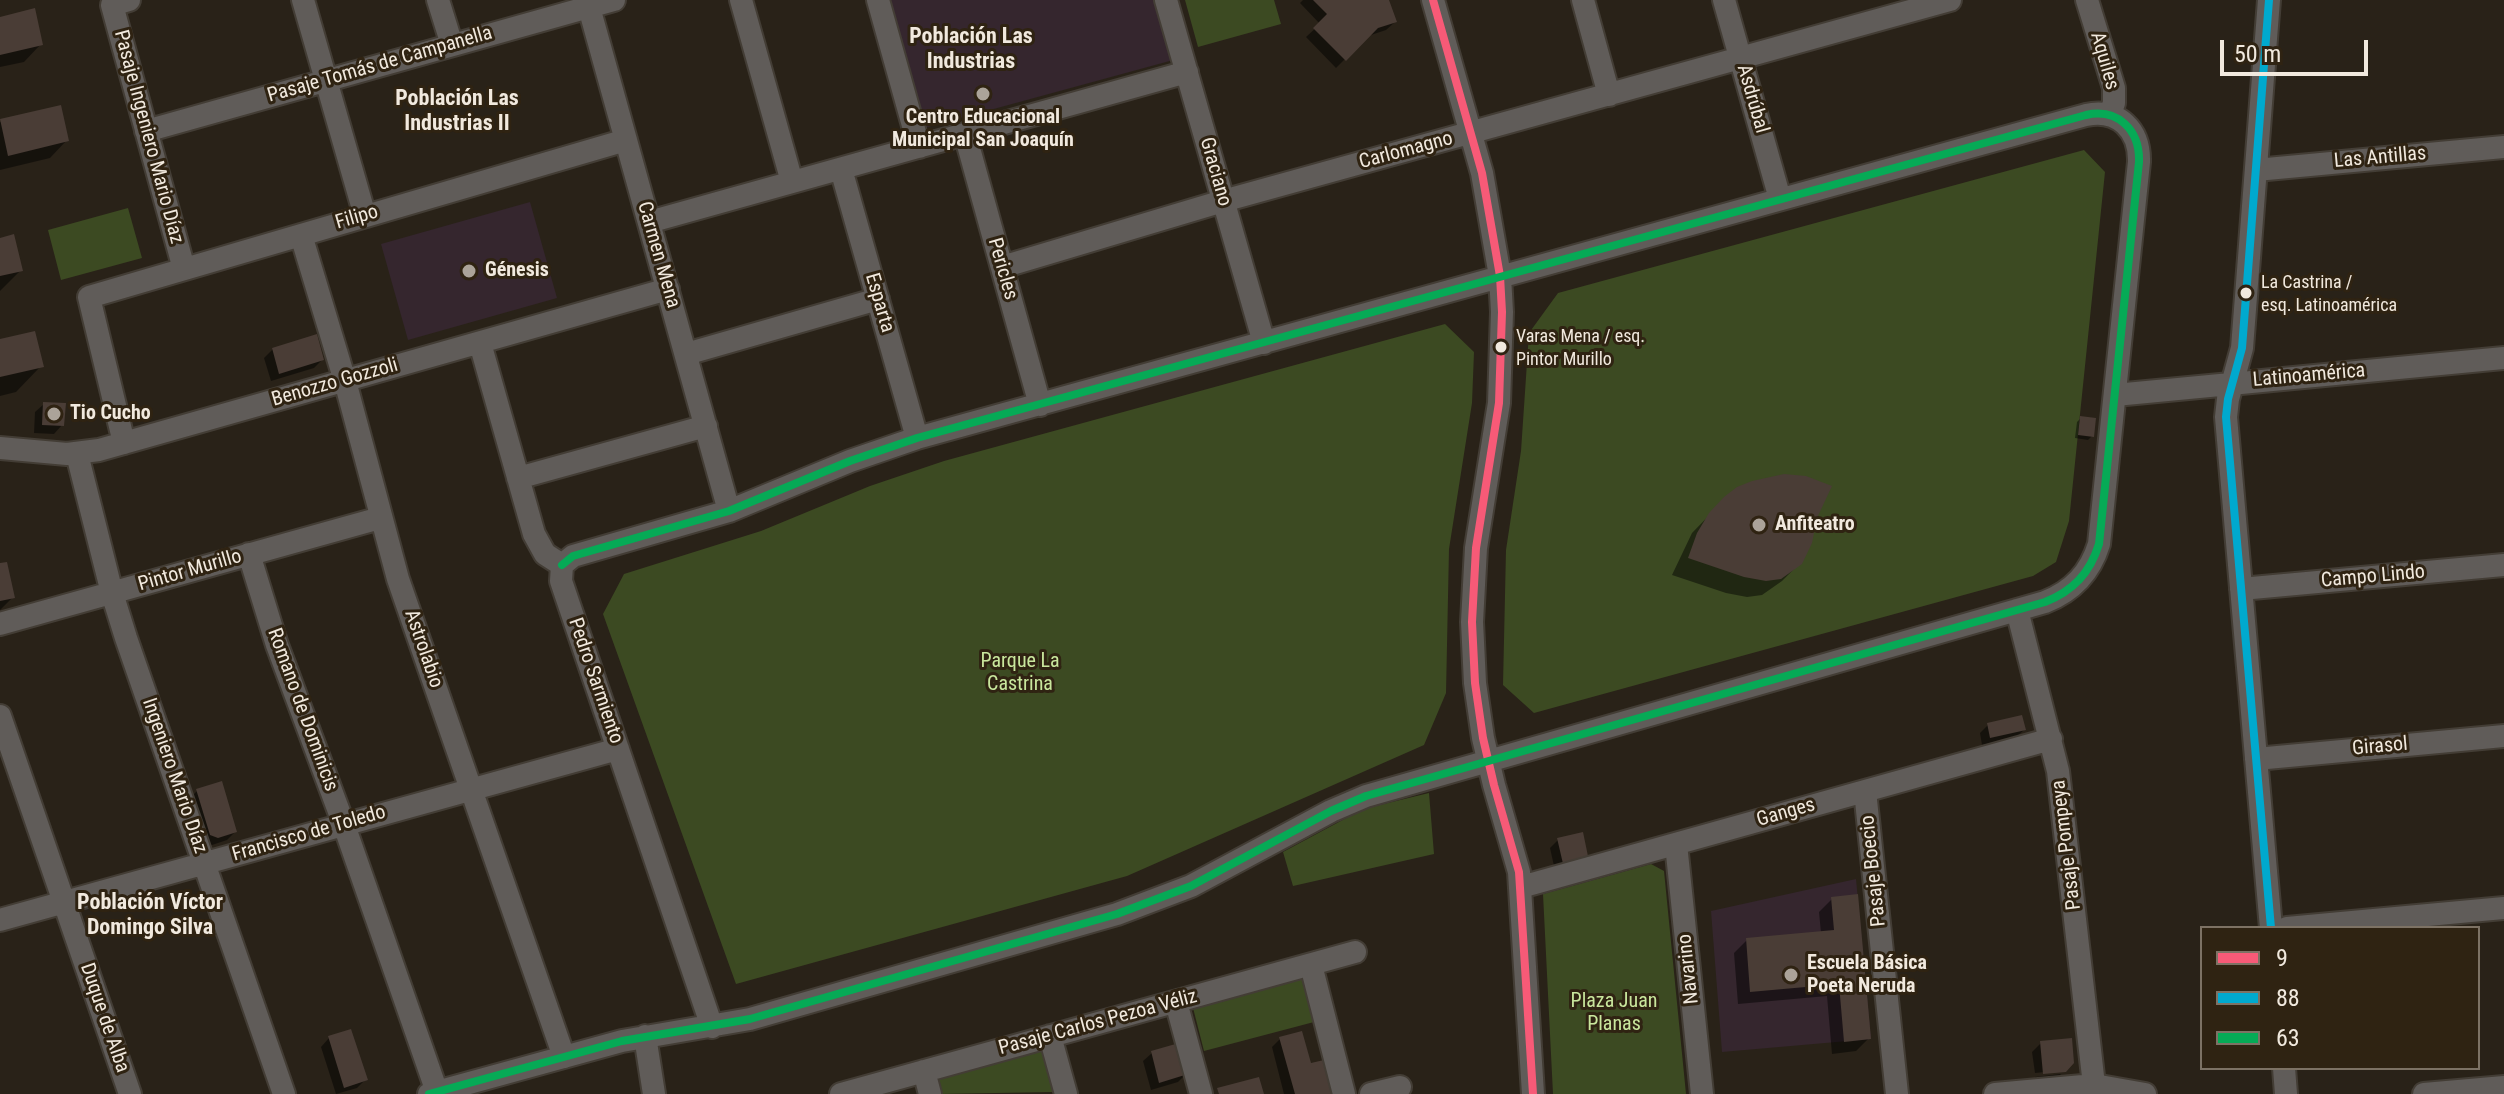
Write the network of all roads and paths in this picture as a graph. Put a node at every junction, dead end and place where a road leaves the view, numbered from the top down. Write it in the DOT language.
graph roads {
  1 [pos="303,0"];
  2 [pos="438,0"];
  3 [pos="614,0"];
  4 [pos="741,0"];
  5 [pos="878,0"];
  6 [pos="1166,0"];
  7 [pos="1433,0"];
  8 [pos="1583,0"];
  9 [pos="1724,0"];
  10 [pos="2087,0"];
  11 [pos="2269,0"];
  12 [pos="120,2"];
  13 [pos="1936,2"];
  14 [pos="588,3"];
  15 [pos="452,45"];
  16 [pos="1741,58"];
  17 [pos="1187,72"];
  18 [pos="326,80"];
  19 [pos="1609,95"];
  20 [pos="2110,114"];
  21 [pos="146,131"];
  22 [pos="965,134"];
  23 [pos="1470,134"];
  24 [pos="626,140"];
  25 [pos="919,147"];
  26 [pos="2504,147"];
  27 [pos="841,169"];
  28 [pos="2256,170"];
  29 [pos="792,182"];
  30 [pos="1780,199"];
  31 [pos="1223,201"];
  32 [pos="365,216"];
  33 [pos="649,222"];
  34 [pos="301,235"];
  35 [pos="1002,267"];
  36 [pos="184,269"];
  37 [pos="1500,276"];
  38 [pos="668,289"];
  39 [pos="878,299"];
  40 [pos="480,343"];
  41 [pos="1264,343"];
  42 [pos="686,354"];
  43 [pos="2504,358"];
  44 [pos="345,381"];
  45 [pos="2233,384"];
  46 [pos="2115,395"];
  47 [pos="1040,405"];
  48 [pos="706,426"];
  49 [pos="917,438"];
  50 [pos="124,443"];
  51 [pos="0,448"];
  52 [pos="77,454"];
  53 [pos="518,478"];
  54 [pos="729,511"];
  55 [pos="380,518"];
  56 [pos="249,554"];
  57 [pos="562,565"];
  58 [pos="2504,565"];
  59 [pos="2241,589"];
  60 [pos="112,593"];
  61 [pos="2017,610"];
  62 [pos="0,624"];
  63 [pos="0,716"];
  64 [pos="2504,736"];
  65 [pos="2051,739"];
  66 [pos="618,749"];
  67 [pos="2256,759"];
  68 [pos="1487,761"];
  69 [pos="473,789"];
  70 [pos="1865,791"];
  71 [pos="344,825"];
  72 [pos="1676,844"];
  73 [pos="204,864"];
  74 [pos="1521,887"];
  75 [pos="65,902"];
  76 [pos="2504,908"];
  77 [pos="0,920"];
  78 [pos="2271,926"];
  79 [pos="2309,926"];
  80 [pos="1355,952"];
  81 [pos="1311,965"];
  82 [pos="1176,1002"];
  83 [pos="712,1027"];
  84 [pos="645,1036"];
  85 [pos="1050,1036"];
  86 [pos="564,1057"];
  87 [pos="2284,1070"];
  88 [pos="924,1071"];
  89 [pos="2094,1085"];
  90 [pos="1400,1087"];
  91 [pos="2504,1087"];
  92 [pos="474,1088"];
  93 [pos="433,1093"];
  94 [pos="130,1094"];
  95 [pos="284,1094"];
  96 [pos="654,1094"];
  97 [pos="841,1094"];
  98 [pos="930,1094"];
  99 [pos="1066,1094"];
  100 [pos="1201,1094"];
  101 [pos="1344,1094"];
  102 [pos="1371,1094"];
  103 [pos="1533,1094"];
  104 [pos="1702,1094"];
  105 [pos="1897,1094"];
  106 [pos="1995,1094"];
  107 [pos="2145,1094"];
  108 [pos="2286,1094"];
  109 [pos="2424,1094"];
  1 -- 18 [label="street"];
  2 -- 15 [label="street"];
  3 -- 14 [label="street, Pasaje Tomás de Campanella"];
  4 -- 29 [label="street"];
  5 -- 25 [label="street"];
  6 -- 17 [label="street, Graciano"];
  7 -- 23 [label="street"];
  8 -- 19 [label="street"];
  9 -- 16 [label="street, Asdrúbal"];
  10 -- 20 [label="street, Aquiles"];
  11 -- 28 [label="street"];
  12 -- 21 [label="street, Pasaje Ingeniero Mario Díaz"];
  13 -- 16 [label="street, Carlomagno"];
  14 -- 15 [label="street, Pasaje Tomás de Campanella"];
  14 -- 24 [label="street, Carmen Mena"];
  15 -- 18 [label="street, Pasaje Tomás de Campanella"];
  16 -- 19 [label="street, Carlomagno"];
  16 -- 30 [label="street, Asdrúbal"];
  17 -- 22 [label="street"];
  17 -- 31 [label="street, Graciano"];
  18 -- 21 [label="street, Pasaje Tomás de Campanella"];
  18 -- 32 [label="street"];
  19 -- 23 [label="street, Carlomagno"];
  20 -- 30 [label="street"];
  20 -- 46 [label="street, Aquiles"];
  21 -- 36 [label="street, Pasaje Ingeniero Mario Díaz"];
  22 -- 25 [label="street"];
  22 -- 35 [label="street, Pericles"];
  23 -- 31 [label="street, Carlomagno"];
  23 -- 37 [label="street"];
  24 -- 32 [label="street, Filipo"];
  24 -- 33 [label="street, Carmen Mena"];
  25 -- 27 [label="street"];
  26 -- 28 [label="street, Las Antillas"];
  27 -- 29 [label="street"];
  27 -- 39 [label="street, Esparta"];
  28 -- 45 [label="street"];
  29 -- 33 [label="street"];
  30 -- 37 [label="street"];
  31 -- 35 [label="street, Carlomagno"];
  31 -- 41 [label="street, Graciano"];
  32 -- 34 [label="street, Filipo"];
  33 -- 38 [label="street, Carmen Mena"];
  34 -- 36 [label="street, Filipo"];
  34 -- 44 [label="street, Astrolabio"];
  35 -- 47 [label="street, Pericles"];
  36 -- 50 [label="street, Filipo"];
  37 -- 41 [label="street"];
  37 -- 68 [label="street"];
  38 -- 40 [label="street, Benozzo Gozzoli"];
  38 -- 42 [label="street, Carmen Mena"];
  39 -- 42 [label="street"];
  39 -- 49 [label="street, Esparta"];
  40 -- 44 [label="street, Benozzo Gozzoli"];
  40 -- 53 [label="street"];
  41 -- 47 [label="street"];
  42 -- 48 [label="street, Carmen Mena"];
  43 -- 45 [label="street, Latinoamérica"];
  44 -- 50 [label="street, Benozzo Gozzoli"];
  44 -- 55 [label="street, Astrolabio"];
  45 -- 46 [label="street, Latinoamérica"];
  45 -- 59 [label="street"];
  46 -- 61 [label="street, Aquiles"];
  47 -- 49 [label="street"];
  48 -- 53 [label="street"];
  48 -- 54 [label="street, Carmen Mena"];
  49 -- 54 [label="street"];
  50 -- 52 [label="street, Benozzo Gozzoli"];
  51 -- 52 [label="street, Benozzo Gozzoli"];
  52 -- 60 [label="street, Ingeniero Mario Díaz"];
  53 -- 57 [label="street"];
  54 -- 57 [label="street"];
  55 -- 56 [label="street, Pintor Murillo"];
  55 -- 69 [label="street, Astrolabio"];
  56 -- 60 [label="street, Pintor Murillo"];
  56 -- 71 [label="street, Romano de Dominicis"];
  57 -- 66 [label="street, Pedro Sarmiento"];
  58 -- 59 [label="street, Campo Lindo"];
  59 -- 67 [label="street"];
  60 -- 62 [label="street, Pintor Murillo"];
  60 -- 73 [label="street, Ingeniero Mario Díaz"];
  61 -- 65 [label="street, Pasaje Pompeya"];
  61 -- 68 [label="street, Aquiles"];
  63 -- 75 [label="street, Duque de Alba"];
  64 -- 67 [label="street, Girasol"];
  65 -- 70 [label="street, Ganges"];
  65 -- 89 [label="street, Pasaje Pompeya"];
  66 -- 69 [label="street, Francisco de Toledo"];
  66 -- 83 [label="street, Pedro Sarmiento"];
  67 -- 78 [label="street"];
  68 -- 74 [label="street"];
  68 -- 83 [label="street, Aquiles"];
  69 -- 71 [label="street, Francisco de Toledo"];
  69 -- 86 [label="street, Astrolabio"];
  70 -- 72 [label="street, Ganges"];
  70 -- 105 [label="street, Pasaje Boecio"];
  71 -- 73 [label="street, Francisco de Toledo"];
  71 -- 93 [label="street, Romano de Dominicis"];
  72 -- 74 [label="street, Ganges"];
  72 -- 104 [label="street, Navarino"];
  73 -- 75 [label="street, Francisco de Toledo"];
  73 -- 95 [label="street, Ingeniero Mario Díaz"];
  74 -- 103 [label="street"];
  75 -- 77 [label="street, Francisco de Toledo"];
  75 -- 94 [label="street, Duque de Alba"];
  76 -- 79 [label="street"];
  80 -- 81 [label="street, Pasaje Carlos Pezoa Véliz"];
  81 -- 82 [label="street, Pasaje Carlos Pezoa Véliz"];
  81 -- 101 [label="street"];
  82 -- 85 [label="street, Pasaje Carlos Pezoa Véliz"];
  82 -- 100 [label="street"];
  83 -- 84 [label="street, Aquiles"];
  84 -- 86 [label="street, Aquiles"];
  84 -- 96 [label="street"];
  85 -- 88 [label="street, Pasaje Carlos Pezoa Véliz"];
  85 -- 99 [label="street"];
  86 -- 92 [label="street, Aquiles"];
  87 -- 108 [label="street"];
  88 -- 97 [label="street, Pasaje Carlos Pezoa Véliz"];
  88 -- 98 [label="street"];
  89 -- 106 [label="street"];
  89 -- 107 [label="street"];
  90 -- 102 [label="street"];
  91 -- 109 [label="street"];
  92 -- 93 [label="street, Aquiles"];
}
